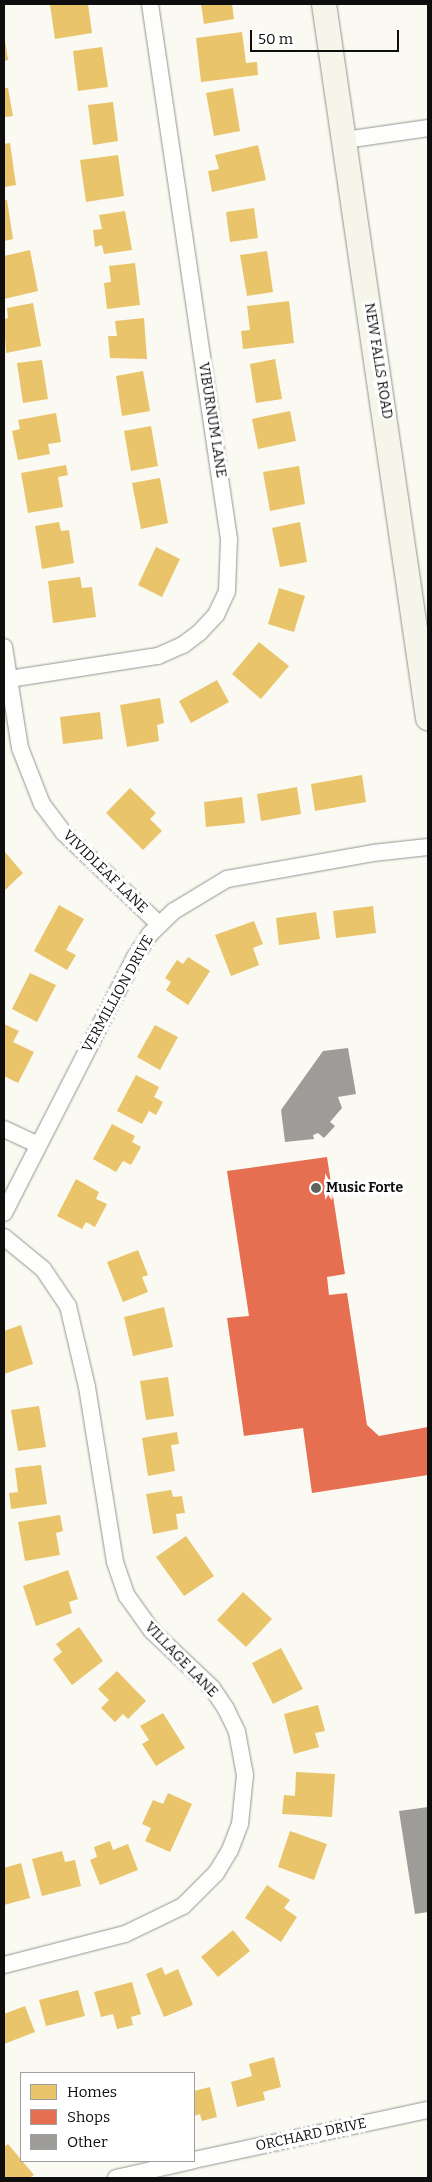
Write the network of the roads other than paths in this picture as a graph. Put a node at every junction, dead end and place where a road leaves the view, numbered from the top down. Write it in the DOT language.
graph roads {
  1 [pos="150,4"];
  2 [pos="324,4"];
  3 [pos="428,128"];
  4 [pos="345,140"];
  5 [pos="4,647"];
  6 [pos="9,678"];
  7 [pos="428,718"];
  8 [pos="428,847"];
  9 [pos="159,924"];
  10 [pos="4,1129"];
  11 [pos="38,1145"];
  12 [pos="4,1213"];
  13 [pos="4,1237"];
  14 [pos="4,1965"];
  15 [pos="428,2110"];
  16 [pos="195,2159"];
  17 [pos="184,2162"];
  18 [pos="116,2178"];
  1 -- 6 [label="street, VIBURNUM LANE"];
  2 -- 4 [label="main road, NEW FALLS ROAD"];
  3 -- 4 [label="street"];
  4 -- 7 [label="main road, NEW FALLS ROAD"];
  5 -- 6 [label="street, VIVIDLEAF LANE"];
  6 -- 9 [label="street, VIVIDLEAF LANE"];
  8 -- 9 [label="street, VERMILLION DRIVE"];
  9 -- 11 [label="street, VERMILLION DRIVE"];
  10 -- 11 [label="street"];
  11 -- 12 [label="street, VERMILLION DRIVE"];
  13 -- 14 [label="street, VILLAGE LANE"];
  15 -- 16 [label="street, ORCHARD DRIVE"];
  17 -- 18 [label="street, ORCHARD DRIVE"];
}
